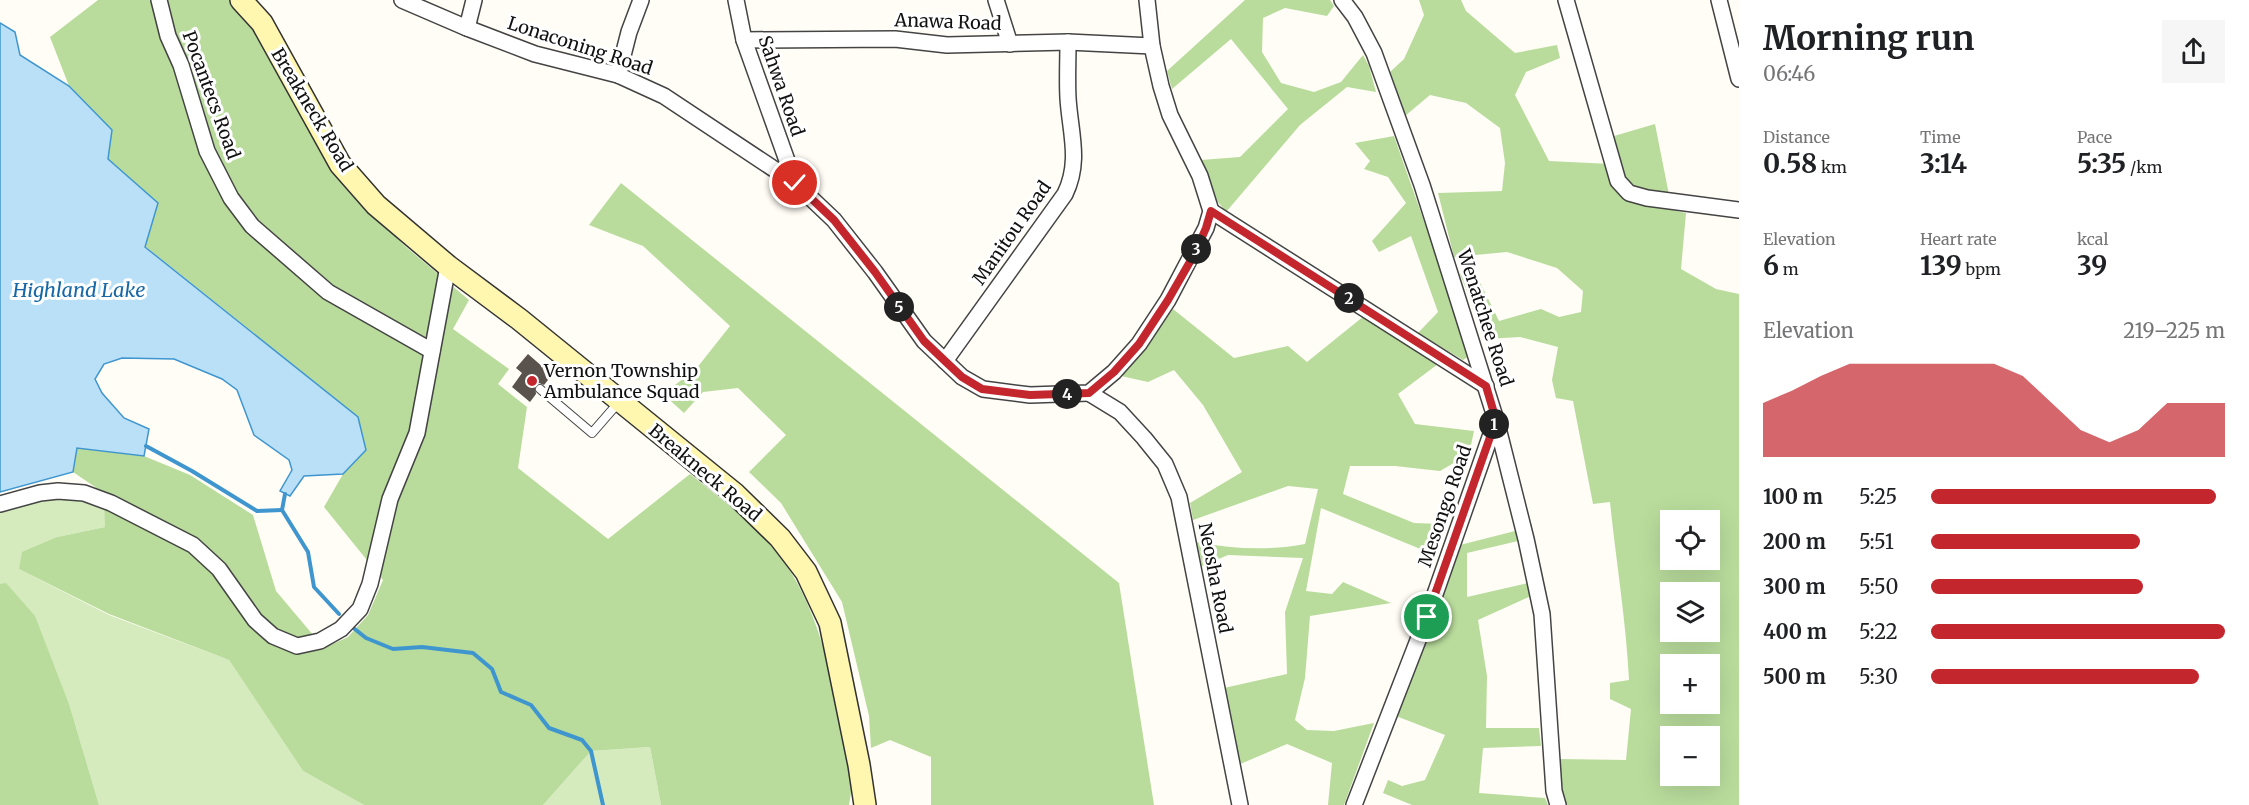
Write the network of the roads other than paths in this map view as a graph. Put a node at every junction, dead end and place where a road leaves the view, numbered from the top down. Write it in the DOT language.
graph roads {
  1 [pos="159,0"];
  2 [pos="241,0"];
  3 [pos="402,0"];
  4 [pos="474,0"];
  5 [pos="642,0"];
  6 [pos="736,0"];
  7 [pos="996,0"];
  8 [pos="1147,0"];
  9 [pos="1342,0"];
  10 [pos="1566,0"];
  11 [pos="1719,0"];
  12 [pos="467,28"];
  13 [pos="744,40"];
  14 [pos="1068,42"];
  15 [pos="1010,44"];
  16 [pos="1152,46"];
  17 [pos="618,75"];
  18 [pos="1739,79"];
  19 [pos="795,183"];
  20 [pos="1739,210"];
  21 [pos="1211,211"];
  22 [pos="448,266"];
  23 [pos="432,351"];
  24 [pos="945,361"];
  25 [pos="1486,386"];
  26 [pos="540,389"];
  27 [pos="1089,393"];
  28 [pos="620,400"];
  29 [pos="1496,420"];
  30 [pos="0,504"];
  31 [pos="864,805"];
  32 [pos="1240,805"];
  33 [pos="1354,805"];
  34 [pos="1558,805"];
  1 -- 23 [label="street, Pocantecs Road"];
  2 -- 22 [label="street, Breakneck Road"];
  3 -- 12 [label="street, Lonaconing Road"];
  4 -- 12 [label="street"];
  5 -- 17 [label="street"];
  6 -- 13 [label="street, Sahwa Road"];
  7 -- 15 [label="street"];
  8 -- 16 [label="street"];
  9 -- 25 [label="street, Wenatchee Road"];
  10 -- 20 [label="street"];
  11 -- 18 [label="street"];
  12 -- 17 [label="street, Lonaconing Road"];
  13 -- 15 [label="street, Anawa Road"];
  13 -- 19 [label="street, Sahwa Road"];
  14 -- 15 [label="street, Anawa Road"];
  14 -- 16 [label="street, Anawa Road"];
  14 -- 24 [label="street, Manitou Road"];
  16 -- 21 [label="street"];
  17 -- 19 [label="street, Lonaconing Road"];
  19 -- 24 [label="street, Lonaconing Road"];
  21 -- 25 [label="street"];
  21 -- 27 [label="street"];
  22 -- 23 [label="street"];
  22 -- 28 [label="street, Breakneck Road"];
  23 -- 30 [label="street"];
  24 -- 27 [label="street, Lonaconing Road"];
  25 -- 29 [label="street, Wenatchee Road"];
  26 -- 28 [label="lane"];
  27 -- 32 [label="street, Neosha Road"];
  28 -- 31 [label="street, Breakneck Road"];
  29 -- 33 [label="street, Mesongo Road"];
  29 -- 34 [label="street, Wenatchee Road"];
}
